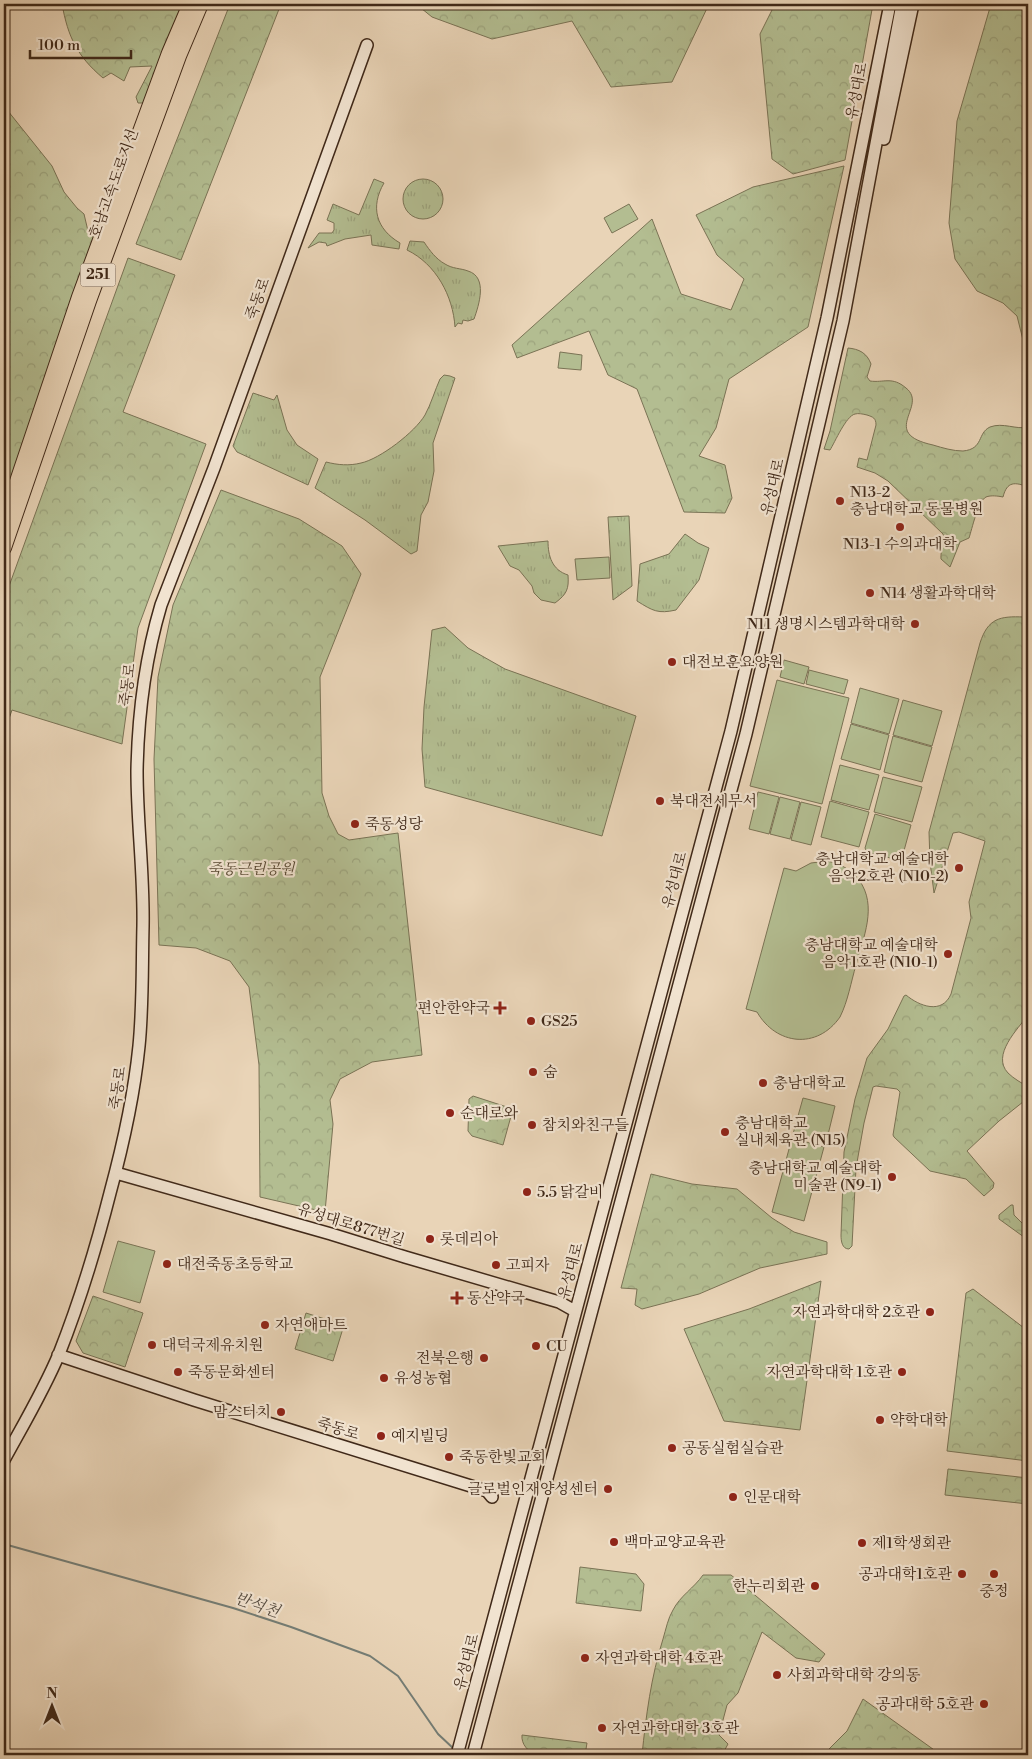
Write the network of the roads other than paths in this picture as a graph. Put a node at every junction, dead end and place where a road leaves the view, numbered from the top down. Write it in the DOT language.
graph roads {
  1 [pos="190,4"];
  2 [pos="201,4"];
  3 [pos="883,4"];
  4 [pos="890,4"];
  5 [pos="902,4"];
  6 [pos="912,4"];
  7 [pos="368,45"];
  8 [pos="852,190"];
  9 [pos="867,195"];
  10 [pos="4,519"];
  11 [pos="4,548"];
  12 [pos="116,1173"];
  13 [pos="575,1311"];
  14 [pos="58,1355"];
  15 [pos="4,1460"];
  16 [pos="492,1497"];
  17 [pos="457,1755"];
  18 [pos="473,1755"];
  1 -- 10 [label="highway, 호남고속도로지선 / 251"];
  2 -- 11 [label="highway, 호남고속도로지선 / 251"];
  3 -- 8 [label="main road"];
  4 -- 8 [label="main road, 유성대로"];
  5 -- 9 [label="main road, 유성대로"];
  6 -- 9 [label="main road"];
  7 -- 12 [label="main road, 죽동로"];
  8 -- 13 [label="main road, 유성대로"];
  9 -- 18 [label="main road, 유성대로"];
  12 -- 13 [label="main road, 유성대로877번길"];
  12 -- 14 [label="main road, 죽동로"];
  13 -- 17 [label="main road, 유성대로"];
  14 -- 15 [label="main road, 죽동로"];
  14 -- 16 [label="main road, 죽동로"];
}
